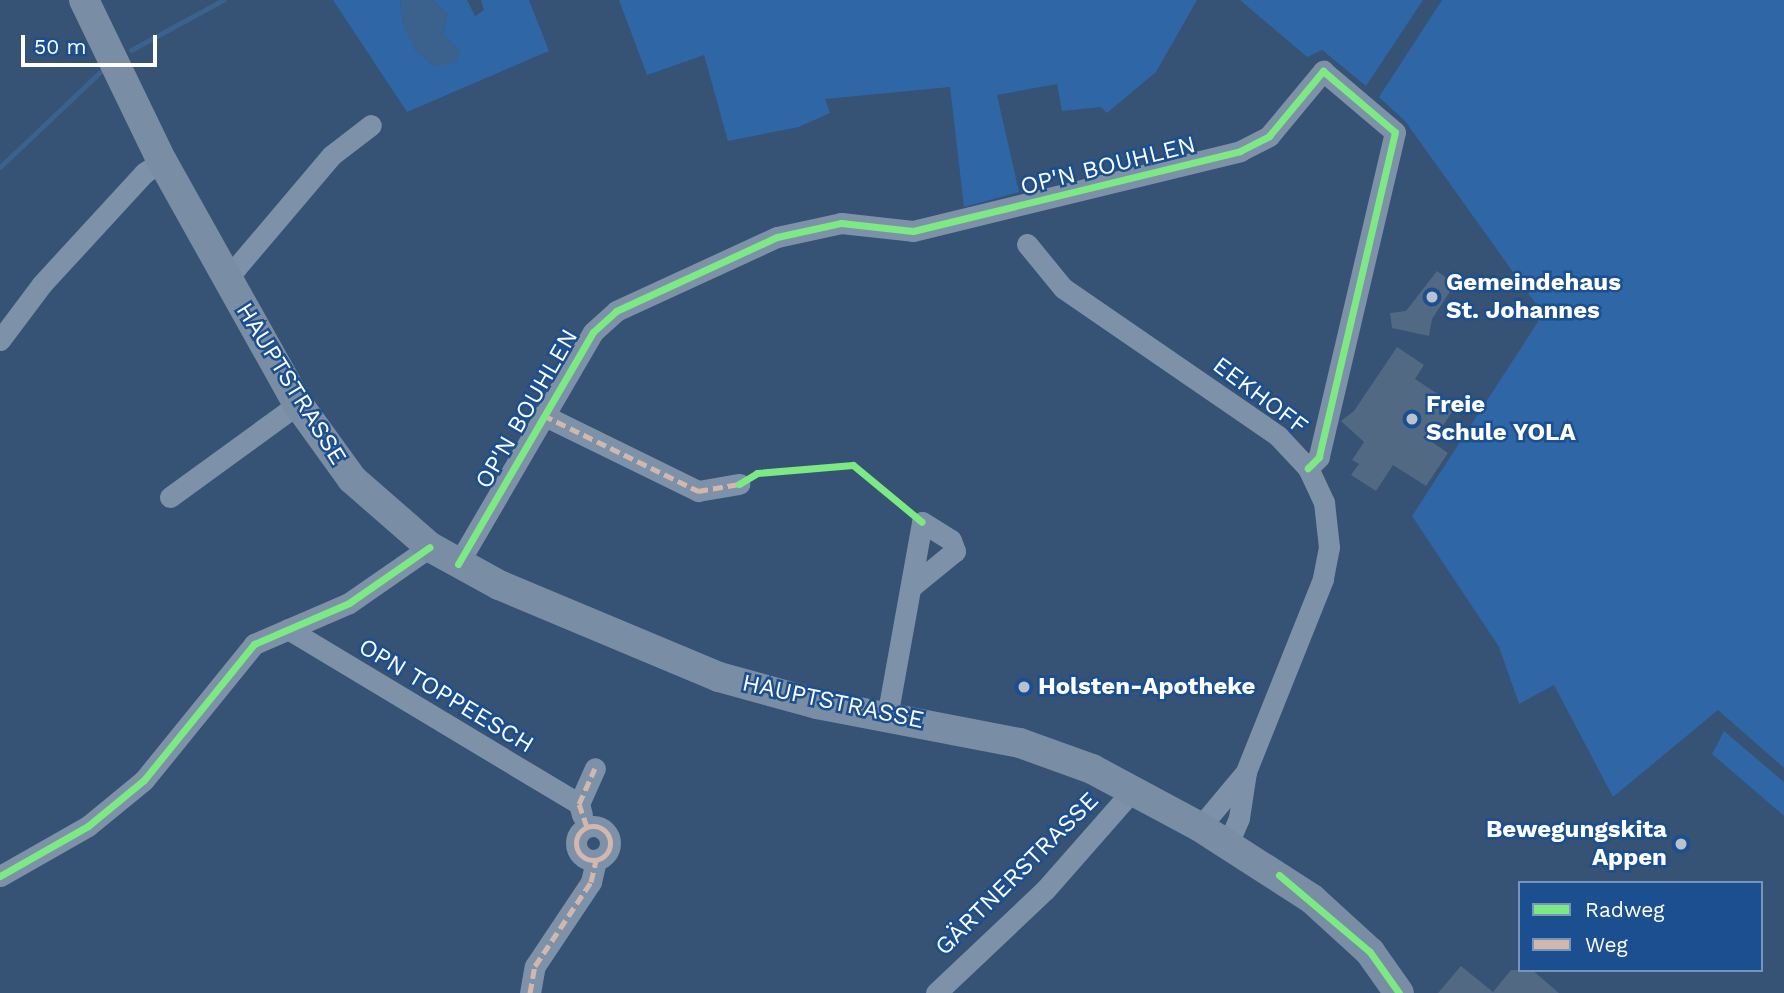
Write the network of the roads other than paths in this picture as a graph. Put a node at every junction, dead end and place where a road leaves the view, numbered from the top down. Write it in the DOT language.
graph roads {
  1 [pos="84,0"];
  2 [pos="371,125"];
  3 [pos="162,161"];
  4 [pos="1027,244"];
  5 [pos="224,275"];
  6 [pos="0,340"];
  7 [pos="298,404"];
  8 [pos="543,415"];
  9 [pos="1308,468"];
  10 [pos="739,484"];
  11 [pos="170,498"];
  12 [pos="430,547"];
  13 [pos="458,564"];
  14 [pos="911,587"];
  15 [pos="288,629"];
  16 [pos="887,717"];
  17 [pos="595,768"];
  18 [pos="1246,772"];
  19 [pos="1133,790"];
  20 [pos="579,804"];
  21 [pos="1200,827"];
  22 [pos="1228,844"];
  23 [pos="0,876"];
  24 [pos="530,993"];
  25 [pos="936,993"];
  26 [pos="1399,993"];
  1 -- 3 [label="main road, HAUPTSTRASSE"];
  2 -- 5 [label="street, HAUPTSTRASSE"];
  3 -- 5 [label="main road, HAUPTSTRASSE"];
  3 -- 6 [label="street"];
  4 -- 9 [label="street, EEKHOFF"];
  5 -- 7 [label="main road, HAUPTSTRASSE"];
  7 -- 11 [label="street"];
  7 -- 12 [label="main road, HAUPTSTRASSE"];
  8 -- 9 [label="street, OP'N BOUHLEN"];
  8 -- 10 [label="street"];
  8 -- 13 [label="street, OP'N BOUHLEN"];
  9 -- 18 [label="street, EEKHOFF"];
  12 -- 13 [label="main road, HAUPTSTRASSE"];
  12 -- 15 [label="street, OPN TOPPEESCH"];
  13 -- 16 [label="main road, HAUPTSTRASSE"];
  14 -- 16 [label="street"];
  15 -- 20 [label="street, OPN TOPPEESCH"];
  15 -- 23 [label="street, OPN TOPPEESCH"];
  16 -- 19 [label="main road, HAUPTSTRASSE"];
  17 -- 20 [label="street"];
  18 -- 21 [label="street, EEKHOFF"];
  18 -- 22 [label="street, EEKHOFF"];
  19 -- 21 [label="main road, HAUPTSTRASSE"];
  19 -- 25 [label="street, GÄRTNERSTRASSE"];
  20 -- 24 [label="street"];
  21 -- 22 [label="main road, HAUPTSTRASSE"];
  22 -- 26 [label="main road, HAUPTSTRASSE"];
}
